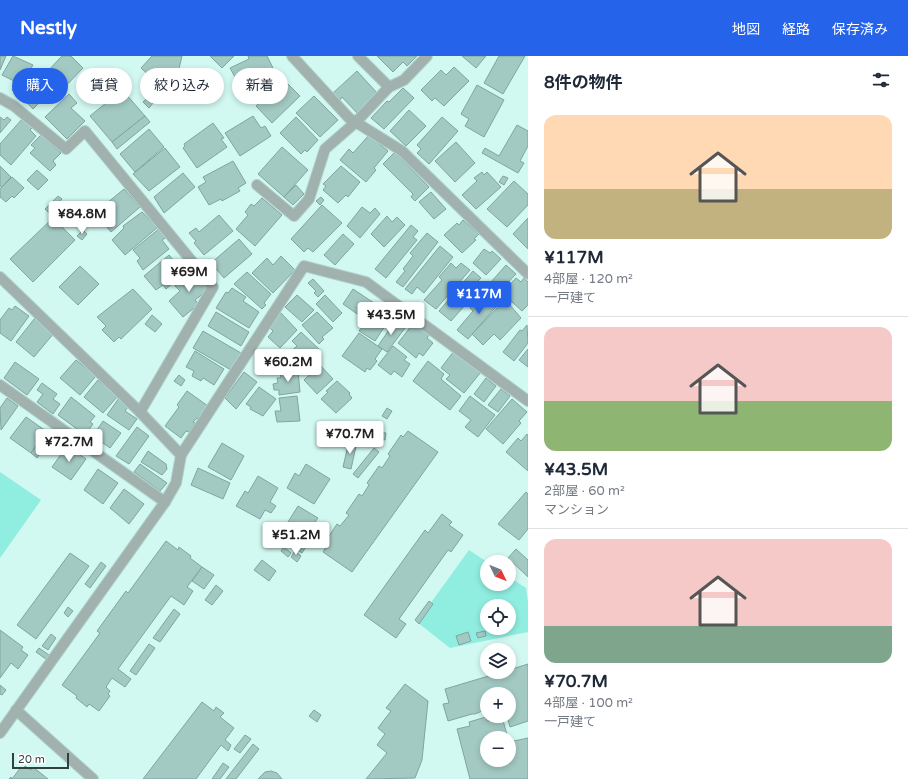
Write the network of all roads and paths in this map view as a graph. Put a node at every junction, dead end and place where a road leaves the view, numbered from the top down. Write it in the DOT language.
graph roads {
  1 [pos="292,56"];
  2 [pos="358,56"];
  3 [pos="427,56"];
  4 [pos="389,88"];
  5 [pos="0,98"];
  6 [pos="356,122"];
  7 [pos="257,185"];
  8 [pos="528,274"];
  9 [pos="0,277"];
  10 [pos="0,386"];
  11 [pos="528,401"];
  12 [pos="140,412"];
  13 [pos="181,455"];
  14 [pos="165,502"];
  15 [pos="16,710"];
  16 [pos="0,733"];
  17 [pos="93,779"];
  1 -- 6 [label="street"];
  2 -- 4 [label="street"];
  3 -- 4 [label="street"];
  4 -- 6 [label="street"];
  5 -- 12 [label="street"];
  6 -- 7 [label="street"];
  6 -- 8 [label="street"];
  9 -- 12 [label="street"];
  10 -- 14 [label="street"];
  11 -- 13 [label="street"];
  12 -- 13 [label="street"];
  13 -- 14 [label="street"];
  14 -- 15 [label="street"];
  15 -- 16 [label="street"];
  15 -- 17 [label="street"];
}
